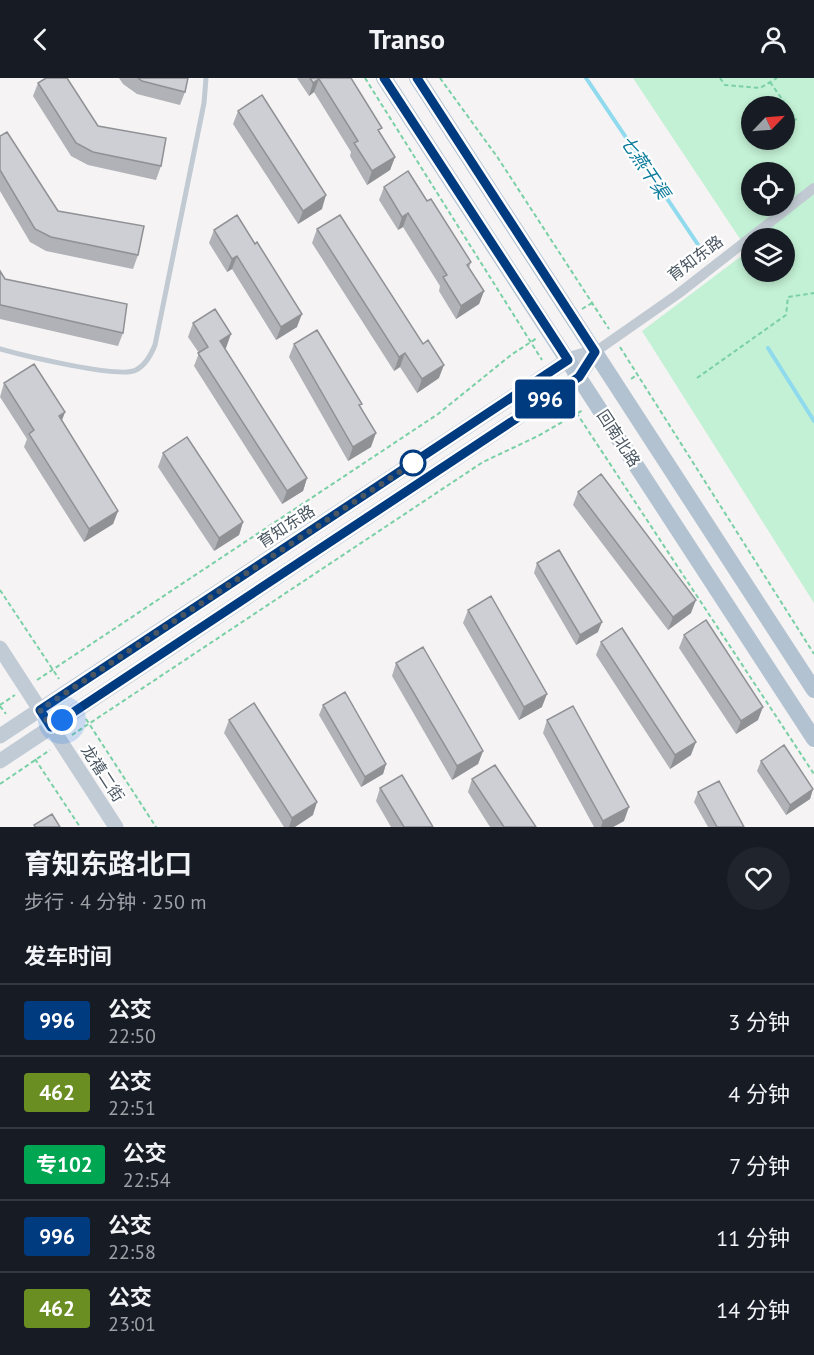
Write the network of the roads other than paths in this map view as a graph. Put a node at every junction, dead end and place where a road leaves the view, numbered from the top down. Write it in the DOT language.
graph roads {
  1 [pos="206,78"];
  2 [pos="384,78"];
  3 [pos="417,78"];
  4 [pos="814,188"];
  5 [pos="0,349"];
  6 [pos="595,352"];
  7 [pos="568,360"];
  8 [pos="579,377"];
  9 [pos="0,648"];
  10 [pos="814,690"];
  11 [pos="40,710"];
  12 [pos="51,727"];
  13 [pos="0,736"];
  14 [pos="814,739"];
  15 [pos="0,761"];
  16 [pos="116,827"];
  1 -- 5 [label="lane"];
  2 -- 7 [label="main road, 回南北路"];
  3 -- 6 [label="main road, 回南北路"];
  4 -- 6 [label="street, 育知东路"];
  6 -- 7 [label="main road, 育知东路"];
  6 -- 8 [label="main road, 育知东路"];
  6 -- 10 [label="main road, 回南北路"];
  7 -- 8 [label="main road, 回南北路"];
  7 -- 11 [label="main road, 育知东路"];
  8 -- 12 [label="main road, 育知东路"];
  8 -- 14 [label="main road, 回南北路"];
  9 -- 11 [label="main road, 龙禧二街"];
  11 -- 12 [label="main road, 龙禧二街"];
  11 -- 13 [label="main road, 育知东路"];
  12 -- 15 [label="main road, 育知东路"];
  12 -- 16 [label="main road, 龙禧二街"];
}
